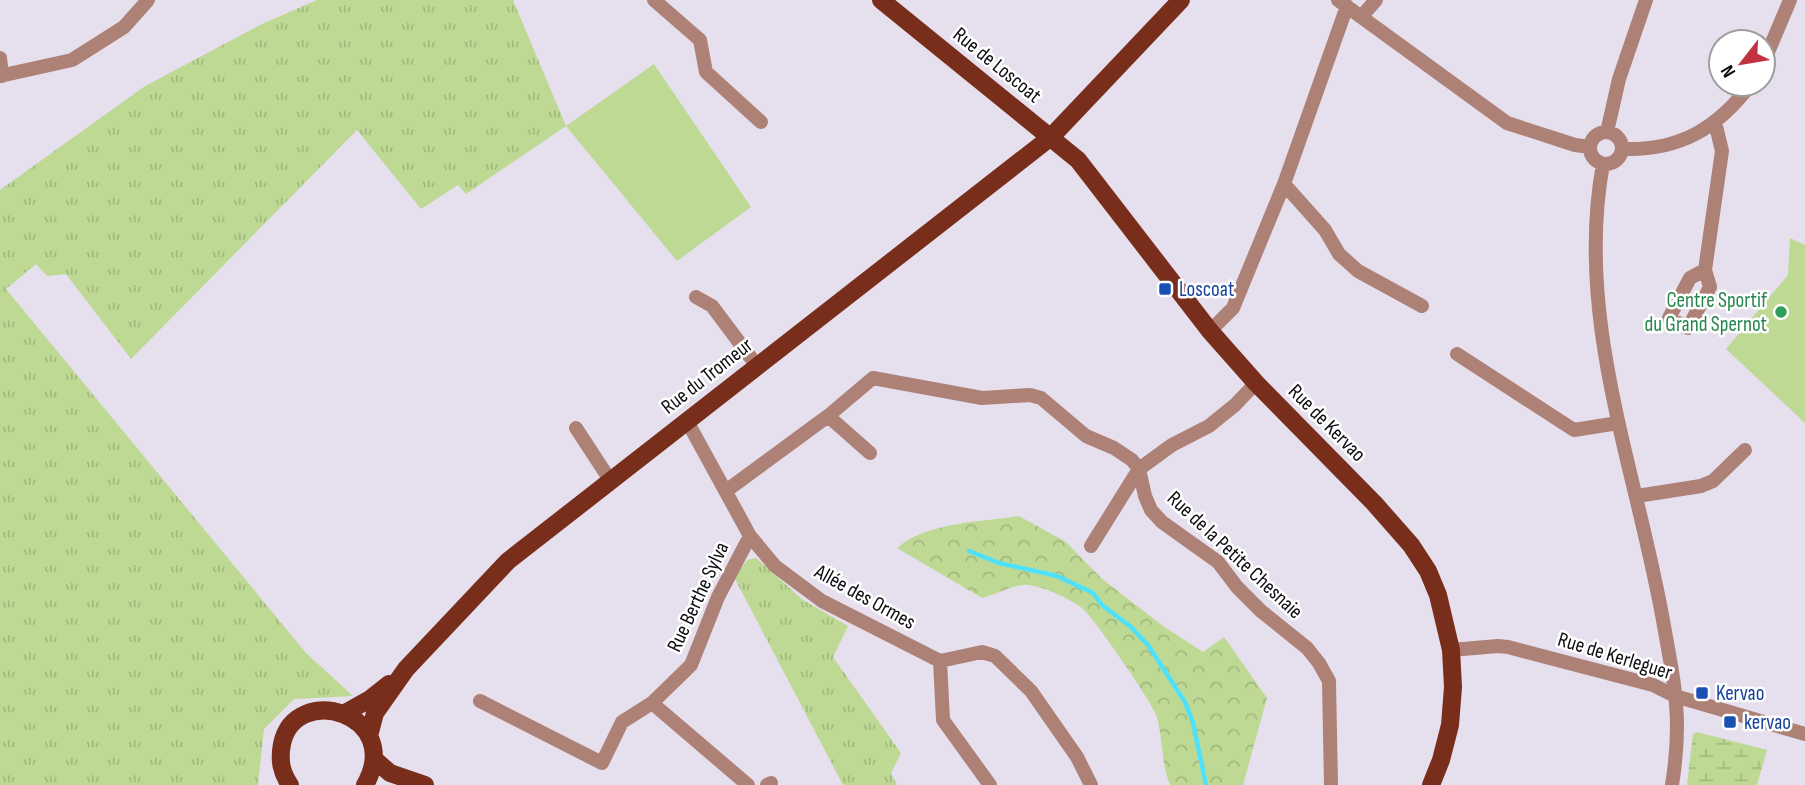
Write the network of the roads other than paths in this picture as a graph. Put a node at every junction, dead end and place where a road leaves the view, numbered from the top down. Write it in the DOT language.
graph roads {
  1 [pos="148,0"];
  2 [pos="654,0"];
  3 [pos="881,0"];
  4 [pos="1181,0"];
  5 [pos="1376,0"];
  6 [pos="1646,0"];
  7 [pos="1790,0"];
  8 [pos="1342,3"];
  9 [pos="1361,17"];
  10 [pos="1777,31"];
  11 [pos="0,58"];
  12 [pos="1,76"];
  13 [pos="1740,98"];
  14 [pos="761,121"];
  15 [pos="1715,122"];
  16 [pos="1607,132"];
  17 [pos="1051,137"];
  18 [pos="1590,146"];
  19 [pos="1622,149"];
  20 [pos="1603,164"];
  21 [pos="1284,184"];
  22 [pos="1706,270"];
  23 [pos="696,297"];
  24 [pos="1422,306"];
  25 [pos="1210,331"];
  26 [pos="1457,354"];
  27 [pos="757,366"];
  28 [pos="1256,383"];
  29 [pos="828,416"];
  30 [pos="687,421"];
  31 [pos="1618,423"];
  32 [pos="576,428"];
  33 [pos="1745,450"];
  34 [pos="870,453"];
  35 [pos="1139,469"];
  36 [pos="610,480"];
  37 [pos="726,492"];
  38 [pos="1637,496"];
  39 [pos="750,536"];
  40 [pos="1091,546"];
  41 [pos="1451,650"];
  42 [pos="940,662"];
  43 [pos="406,669"];
  44 [pos="1675,696"];
  45 [pos="480,701"];
  46 [pos="652,703"];
  47 [pos="345,713"];
  48 [pos="1805,734"];
  49 [pos="369,736"];
  50 [pos="374,759"];
  51 [pos="285,782"];
  52 [pos="365,785"];
  53 [pos="425,785"];
  54 [pos="748,785"];
  55 [pos="990,785"];
  56 [pos="1091,785"];
  57 [pos="1331,785"];
  58 [pos="1431,785"];
  59 [pos="1672,785"];
  1 -- 12 [label="street"];
  2 -- 14 [label="street"];
  3 -- 17 [label="main road, Rue de Loscoat"];
  4 -- 17 [label="main road, Rue du Tromeur"];
  5 -- 9 [label="street"];
  6 -- 16 [label="street"];
  7 -- 10 [label="street"];
  8 -- 9 [label="street"];
  8 -- 21 [label="street"];
  9 -- 18 [label="street"];
  11 -- 12 [label="street"];
  13 -- 15 [label="street"];
  15 -- 19 [label="street"];
  15 -- 22 [label="street"];
  16 -- 18 [label="street"];
  16 -- 19 [label="street"];
  17 -- 25 [label="main road, Rue de Kervao"];
  17 -- 27 [label="main road, Rue du Tromeur"];
  18 -- 20 [label="street"];
  19 -- 20 [label="street"];
  20 -- 31 [label="street"];
  21 -- 24 [label="street"];
  21 -- 25 [label="street"];
  22 -- 22 [label="street"];
  23 -- 27 [label="street"];
  25 -- 28 [label="main road, Rue de Kervao"];
  26 -- 31 [label="street"];
  27 -- 30 [label="main road, Rue du Tromeur"];
  28 -- 35 [label="street"];
  28 -- 41 [label="main road, Rue de Kervao"];
  29 -- 34 [label="street"];
  29 -- 35 [label="street"];
  29 -- 37 [label="street"];
  30 -- 36 [label="main road, Rue du Tromeur"];
  30 -- 37 [label="street, Allée des Ormes"];
  31 -- 38 [label="street"];
  32 -- 36 [label="street"];
  33 -- 38 [label="street"];
  35 -- 40 [label="street"];
  35 -- 57 [label="street, Rue de la Petite Chesnaie"];
  36 -- 43 [label="main road, Rue du Tromeur"];
  37 -- 39 [label="street, Allée des Ormes"];
  38 -- 44 [label="street"];
  39 -- 42 [label="street, Allée des Ormes"];
  39 -- 46 [label="street, Rue Berthe Sylva"];
  41 -- 44 [label="street, Rue de Kerleguer"];
  41 -- 58 [label="main road, Rue de Kervao"];
  42 -- 55 [label="street"];
  42 -- 56 [label="street"];
  43 -- 47 [label="main road, Rue du Tromeur"];
  43 -- 49 [label="main road, Rue du Tromeur"];
  44 -- 48 [label="street, Rue de Kerleguer"];
  44 -- 59 [label="street"];
  45 -- 46 [label="street, Rue Berthe Sylva"];
  46 -- 54 [label="street"];
  47 -- 49 [label="main road"];
  47 -- 51 [label="main road"];
  49 -- 50 [label="main road"];
  50 -- 52 [label="main road"];
  50 -- 53 [label="main road"];
}
